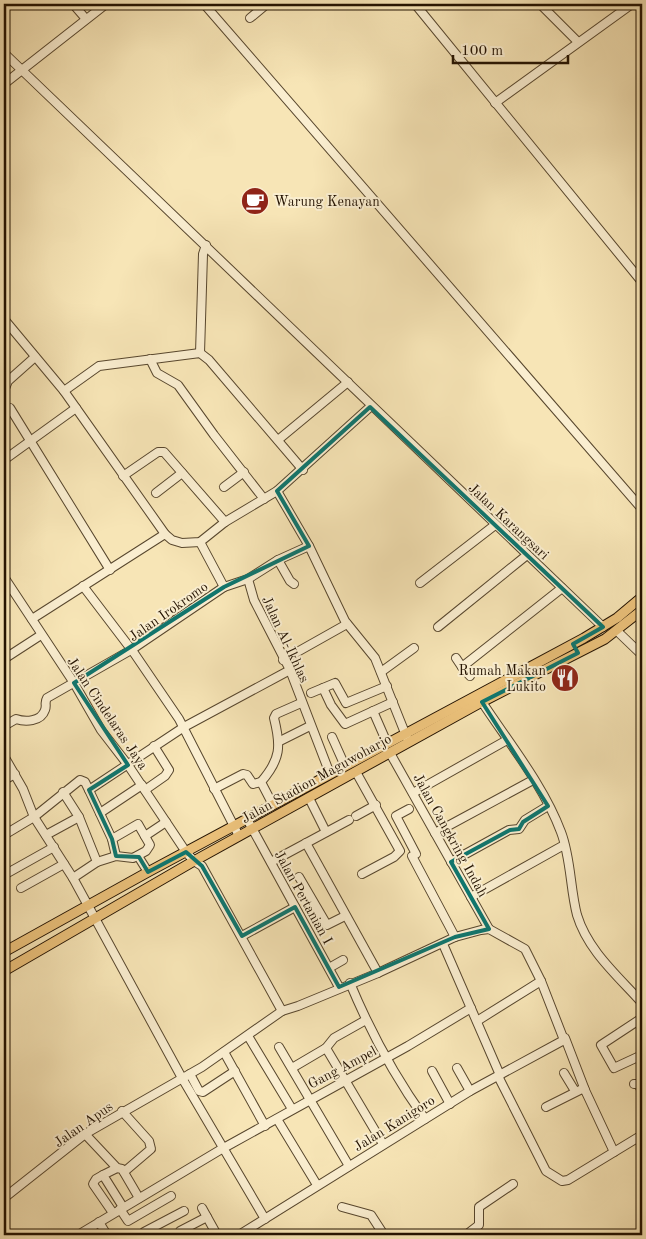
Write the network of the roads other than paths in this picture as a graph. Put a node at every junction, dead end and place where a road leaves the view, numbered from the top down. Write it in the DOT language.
graph roads {
  1 [pos="73,4"];
  2 [pos="106,4"];
  3 [pos="204,4"];
  4 [pos="267,4"];
  5 [pos="415,4"];
  6 [pos="540,4"];
  7 [pos="632,4"];
  8 [pos="250,18"];
  9 [pos="86,19"];
  10 [pos="578,42"];
  11 [pos="4,53"];
  12 [pos="22,70"];
  13 [pos="4,84"];
  14 [pos="494,103"];
  15 [pos="206,245"];
  16 [pos="642,282"];
  17 [pos="4,319"];
  18 [pos="200,353"];
  19 [pos="35,357"];
  20 [pos="150,359"];
  21 [pos="348,382"];
  22 [pos="4,391"];
  23 [pos="64,391"];
  24 [pos="370,406"];
  25 [pos="10,408"];
  26 [pos="76,408"];
  27 [pos="278,440"];
  28 [pos="31,441"];
  29 [pos="4,460"];
  30 [pos="303,470"];
  31 [pos="244,472"];
  32 [pos="182,473"];
  33 [pos="123,476"];
  34 [pos="224,487"];
  35 [pos="277,491"];
  36 [pos="156,493"];
  37 [pos="264,499"];
  38 [pos="642,509"];
  39 [pos="225,522"];
  40 [pos="496,525"];
  41 [pos="165,534"];
  42 [pos="200,542"];
  43 [pos="309,546"];
  44 [pos="527,556"];
  45 [pos="278,560"];
  46 [pos="110,570"];
  47 [pos="248,579"];
  48 [pos="5,580"];
  49 [pos="420,583"];
  50 [pos="294,584"];
  51 [pos="83,586"];
  52 [pos="224,587"];
  53 [pos="562,588"];
  54 [pos="641,601"];
  55 [pos="642,610"];
  56 [pos="32,619"];
  57 [pos="347,624"];
  58 [pos="438,627"];
  59 [pos="603,627"];
  60 [pos="617,631"];
  61 [pos="41,635"];
  62 [pos="573,644"];
  63 [pos="414,648"];
  64 [pos="131,650"];
  65 [pos="578,653"];
  66 [pos="642,655"];
  67 [pos="456,658"];
  68 [pos="4,659"];
  69 [pos="283,660"];
  70 [pos="462,667"];
  71 [pos="290,670"];
  72 [pos="381,672"];
  73 [pos="470,676"];
  74 [pos="74,683"];
  75 [pos="386,686"];
  76 [pos="323,688"];
  77 [pos="311,694"];
  78 [pos="393,702"];
  79 [pos="482,702"];
  80 [pos="301,703"];
  81 [pos="373,711"];
  82 [pos="4,726"];
  83 [pos="310,726"];
  84 [pos="184,727"];
  85 [pos="332,737"];
  86 [pos="407,738"];
  87 [pos="507,740"];
  88 [pos="280,741"];
  89 [pos="387,743"];
  90 [pos="154,746"];
  91 [pos="390,753"];
  92 [pos="4,756"];
  93 [pos="128,765"];
  94 [pos="345,766"];
  95 [pos="356,772"];
  96 [pos="14,774"];
  97 [pos="330,774"];
  98 [pos="4,780"];
  99 [pos="533,780"];
  100 [pos="261,782"];
  101 [pos="143,787"];
  102 [pos="214,788"];
  103 [pos="89,790"];
  104 [pos="63,792"];
  105 [pos="413,793"];
  106 [pos="309,798"];
  107 [pos="274,804"];
  108 [pos="376,805"];
  109 [pos="548,806"];
  110 [pos="409,809"];
  111 [pos="100,812"];
  112 [pos="396,816"];
  113 [pos="34,817"];
  114 [pos="79,817"];
  115 [pos="247,819"];
  116 [pos="166,822"];
  117 [pos="386,822"];
  118 [pos="234,826"];
  119 [pos="252,829"];
  120 [pos="326,832"];
  121 [pos="436,833"];
  122 [pos="4,834"];
  123 [pos="46,835"];
  124 [pos="145,836"];
  125 [pos="239,836"];
  126 [pos="112,838"];
  127 [pos="306,843"];
  128 [pos="564,845"];
  129 [pos="54,847"];
  130 [pos="186,852"];
  131 [pos="116,856"];
  132 [pos="138,856"];
  133 [pos="194,861"];
  134 [pos="97,862"];
  135 [pos="271,862"];
  136 [pos="451,862"];
  137 [pos="64,864"];
  138 [pos="148,872"];
  139 [pos="362,874"];
  140 [pos="4,875"];
  141 [pos="299,877"];
  142 [pos="73,878"];
  143 [pos="21,888"];
  144 [pos="471,897"];
  145 [pos="89,906"];
  146 [pos="295,907"];
  147 [pos="345,916"];
  148 [pos="95,919"];
  149 [pos="489,929"];
  150 [pos="242,936"];
  151 [pos="455,937"];
  152 [pos="443,944"];
  153 [pos="4,952"];
  154 [pos="343,960"];
  155 [pos="329,968"];
  156 [pos="4,971"];
  157 [pos="378,973"];
  158 [pos="541,981"];
  159 [pos="350,983"];
  160 [pos="339,988"];
  161 [pos="642,1003"];
  162 [pos="471,1008"];
  163 [pos="282,1011"];
  164 [pos="642,1018"];
  165 [pos="366,1020"];
  166 [pos="477,1021"];
  167 [pos="248,1036"];
  168 [pos="564,1038"];
  169 [pos="279,1047"];
  170 [pos="326,1048"];
  171 [pos="224,1052"];
  172 [pos="642,1055"];
  173 [pos="387,1057"];
  174 [pos="292,1068"];
  175 [pos="457,1068"];
  176 [pos="432,1071"];
  177 [pos="235,1072"];
  178 [pos="564,1073"];
  179 [pos="499,1075"];
  180 [pos="186,1076"];
  181 [pos="345,1079"];
  182 [pos="634,1084"];
  183 [pos="585,1090"];
  184 [pos="470,1091"];
  185 [pos="575,1091"];
  186 [pos="642,1091"];
  187 [pos="309,1099"];
  188 [pos="450,1104"];
  189 [pos="546,1107"];
  190 [pos="292,1109"];
  191 [pos="122,1111"];
  192 [pos="277,1119"];
  193 [pos="425,1119"];
  194 [pos="265,1126"];
  195 [pos="85,1134"];
  196 [pos="642,1135"];
  197 [pos="383,1144"];
  198 [pos="224,1147"];
  199 [pos="614,1152"];
  200 [pos="349,1166"];
  201 [pos="120,1170"];
  202 [pos="103,1175"];
  203 [pos="514,1184"];
  204 [pos="318,1185"];
  205 [pos="171,1196"];
  206 [pos="4,1198"];
  207 [pos="139,1198"];
  208 [pos="342,1207"];
  209 [pos="202,1208"];
  210 [pos="118,1209"];
  211 [pos="184,1211"];
  212 [pos="207,1217"];
  213 [pos="135,1218"];
  214 [pos="265,1219"];
  215 [pos="99,1222"];
  216 [pos="180,1231"];
  217 [pos="144,1234"];
  218 [pos="78,1235"];
  219 [pos="107,1235"];
  220 [pos="217,1235"];
  221 [pos="239,1235"];
  222 [pos="384,1235"];
  223 [pos="466,1235"];
  1 -- 9 [label="street"];
  2 -- 9 [label="street"];
  3 -- 38 [label="street"];
  4 -- 8 [label="street"];
  5 -- 14 [label="street"];
  6 -- 10 [label="street"];
  7 -- 10 [label="street"];
  9 -- 12 [label="street"];
  10 -- 14 [label="street"];
  11 -- 12 [label="street, Jalan Karangsari"];
  12 -- 13 [label="street"];
  12 -- 15 [label="street, Jalan Karangsari"];
  14 -- 16 [label="street"];
  15 -- 18 [label="street"];
  15 -- 21 [label="street, Jalan Karangsari"];
  17 -- 19 [label="street"];
  18 -- 20 [label="street"];
  18 -- 27 [label="street"];
  19 -- 22 [label="street"];
  19 -- 23 [label="street"];
  20 -- 23 [label="street"];
  20 -- 31 [label="street"];
  21 -- 24 [label="street, Jalan Karangsari"];
  21 -- 27 [label="street"];
  23 -- 26 [label="street"];
  24 -- 30 [label="street"];
  24 -- 40 [label="street, Jalan Karangsari"];
  25 -- 28 [label="street"];
  26 -- 28 [label="street"];
  26 -- 33 [label="street"];
  27 -- 30 [label="street"];
  28 -- 29 [label="street"];
  28 -- 46 [label="street"];
  30 -- 35 [label="street"];
  31 -- 34 [label="street"];
  31 -- 37 [label="street"];
  32 -- 33 [label="street"];
  32 -- 36 [label="street"];
  32 -- 39 [label="street"];
  33 -- 41 [label="street"];
  35 -- 37 [label="street"];
  35 -- 43 [label="street"];
  37 -- 39 [label="street"];
  39 -- 42 [label="street"];
  40 -- 44 [label="street, Jalan Karangsari"];
  40 -- 49 [label="street"];
  41 -- 42 [label="street"];
  41 -- 46 [label="street"];
  42 -- 52 [label="street"];
  43 -- 45 [label="street"];
  43 -- 57 [label="street"];
  44 -- 53 [label="street, Jalan Karangsari"];
  44 -- 58 [label="street"];
  45 -- 47 [label="street"];
  45 -- 50 [label="street"];
  46 -- 51 [label="street"];
  47 -- 52 [label="street, Jalan Irokromo"];
  47 -- 69 [label="street, Jalan Al-Ikhlas"];
  48 -- 56 [label="street, Jalan Cindelaras Jaya"];
  51 -- 56 [label="street"];
  51 -- 64 [label="street"];
  52 -- 64 [label="street, Jalan Irokromo"];
  53 -- 59 [label="street, Jalan Karangsari"];
  53 -- 70 [label="street"];
  54 -- 59 [label="main road, Jalan Stadion Maguwoharjo"];
  55 -- 60 [label="main road, Jalan Stadion Maguwoharjo"];
  56 -- 61 [label="street, Jalan Cindelaras Jaya"];
  57 -- 69 [label="street"];
  57 -- 72 [label="street"];
  59 -- 62 [label="main road, Jalan Stadion Maguwoharjo"];
  60 -- 65 [label="main road, Jalan Stadion Maguwoharjo"];
  60 -- 66 [label="street"];
  61 -- 68 [label="street"];
  61 -- 74 [label="street, Jalan Cindelaras Jaya"];
  62 -- 65 [label="main road"];
  62 -- 86 [label="main road, Jalan Stadion Maguwoharjo"];
  63 -- 72 [label="street"];
  64 -- 74 [label="street"];
  64 -- 84 [label="street, Jalan Irokromo"];
  65 -- 79 [label="main road, Jalan Stadion Maguwoharjo"];
  67 -- 70 [label="street"];
  69 -- 71 [label="street, Jalan Al-Ikhlas"];
  70 -- 73 [label="street"];
  71 -- 80 [label="street, Jalan Al-Ikhlas"];
  71 -- 84 [label="street"];
  72 -- 75 [label="street"];
  74 -- 82 [label="street"];
  74 -- 93 [label="street, Jalan Cindelaras Jaya"];
  75 -- 76 [label="street"];
  75 -- 78 [label="street"];
  76 -- 77 [label="street"];
  76 -- 81 [label="street"];
  78 -- 81 [label="street"];
  78 -- 86 [label="street"];
  79 -- 86 [label="main road, Jalan Stadion Maguwoharjo"];
  79 -- 87 [label="street"];
  80 -- 83 [label="street, Jalan Al-Ikhlas"];
  80 -- 88 [label="street"];
  81 -- 89 [label="street"];
  83 -- 88 [label="street"];
  83 -- 97 [label="street, Jalan Al-Ikhlas"];
  84 -- 90 [label="street"];
  84 -- 102 [label="street, Jalan Irokromo"];
  85 -- 94 [label="street"];
  86 -- 89 [label="main road, Jalan Stadion Maguwoharjo"];
  86 -- 91 [label="main road, Jalan Stadion Maguwoharjo"];
  87 -- 99 [label="street"];
  87 -- 105 [label="street"];
  88 -- 100 [label="street"];
  89 -- 94 [label="main road, Jalan Stadion Maguwoharjo"];
  90 -- 93 [label="street"];
  90 -- 101 [label="street"];
  91 -- 95 [label="main road, Jalan Stadion Maguwoharjo"];
  91 -- 105 [label="street, Jalan Cangkring Indah"];
  92 -- 96 [label="street"];
  93 -- 101 [label="street, Jalan Cindelaras Jaya"];
  93 -- 103 [label="street"];
  94 -- 97 [label="main road, Jalan Stadion Maguwoharjo"];
  95 -- 106 [label="main road, Jalan Stadion Maguwoharjo"];
  95 -- 108 [label="street"];
  96 -- 98 [label="street"];
  96 -- 113 [label="street"];
  97 -- 107 [label="main road, Jalan Stadion Maguwoharjo"];
  99 -- 109 [label="street"];
  99 -- 121 [label="street"];
  100 -- 102 [label="street"];
  100 -- 107 [label="street"];
  101 -- 111 [label="street"];
  101 -- 116 [label="street, Jalan Cindelaras Jaya"];
  102 -- 118 [label="street, Jalan Irokromo"];
  103 -- 104 [label="street"];
  103 -- 111 [label="street"];
  104 -- 113 [label="street"];
  104 -- 114 [label="street"];
  105 -- 121 [label="street, Jalan Cangkring Indah"];
  106 -- 119 [label="main road, Jalan Stadion Maguwoharjo"];
  106 -- 120 [label="street"];
  107 -- 115 [label="main road, Jalan Stadion Maguwoharjo"];
  108 -- 117 [label="street"];
  108 -- 120 [label="street"];
  109 -- 128 [label="street"];
  109 -- 136 [label="street"];
  110 -- 112 [label="street"];
  111 -- 126 [label="street"];
  112 -- 117 [label="street"];
  112 -- 151 [label="street"];
  113 -- 122 [label="street"];
  113 -- 123 [label="street"];
  114 -- 123 [label="street"];
  114 -- 134 [label="street"];
  115 -- 118 [label="main road, Jalan Stadion Maguwoharjo"];
  115 -- 119 [label="street, Jalan Pertanian I"];
  116 -- 124 [label="street"];
  116 -- 130 [label="street, Jalan Cindelaras Jaya"];
  117 -- 139 [label="street"];
  118 -- 125 [label="street, Jalan Irokromo"];
  118 -- 130 [label="main road, Jalan Stadion Maguwoharjo"];
  119 -- 125 [label="main road, Jalan Stadion Maguwoharjo"];
  119 -- 135 [label="street, Jalan Pertanian I"];
  120 -- 127 [label="street"];
  121 -- 136 [label="street, Jalan Cangkring Indah"];
  123 -- 129 [label="street"];
  124 -- 126 [label="street"];
  124 -- 132 [label="street"];
  125 -- 133 [label="main road, Jalan Stadion Maguwoharjo"];
  126 -- 131 [label="street"];
  127 -- 135 [label="street"];
  127 -- 147 [label="street"];
  128 -- 144 [label="street"];
  128 -- 161 [label="street"];
  129 -- 137 [label="street"];
  129 -- 140 [label="street"];
  130 -- 133 [label="street, Jalan Cindelaras Jaya"];
  130 -- 138 [label="main road, Jalan Stadion Maguwoharjo"];
  131 -- 132 [label="street"];
  131 -- 134 [label="street"];
  132 -- 138 [label="street"];
  133 -- 148 [label="main road, Jalan Stadion Maguwoharjo"];
  133 -- 150 [label="street, Jalan Cindelaras Jaya"];
  134 -- 142 [label="street"];
  135 -- 146 [label="street, Jalan Pertanian I"];
  136 -- 144 [label="street, Jalan Cangkring Indah"];
  137 -- 142 [label="street"];
  137 -- 143 [label="street"];
  138 -- 145 [label="main road, Jalan Stadion Maguwoharjo"];
  141 -- 147 [label="street"];
  142 -- 145 [label="street"];
  144 -- 149 [label="street, Jalan Cangkring Indah"];
  145 -- 148 [label="street"];
  145 -- 153 [label="main road, Jalan Stadion Maguwoharjo"];
  146 -- 150 [label="street"];
  146 -- 155 [label="street, Jalan Pertanian I"];
  147 -- 157 [label="street"];
  148 -- 156 [label="main road, Jalan Stadion Maguwoharjo"];
  148 -- 180 [label="street"];
  149 -- 151 [label="street, Jalan Apus"];
  149 -- 158 [label="street"];
  150 -- 163 [label="street, Jalan Cindelaras Jaya"];
  151 -- 152 [label="street, Jalan Apus"];
  152 -- 157 [label="street, Jalan Apus"];
  152 -- 162 [label="street"];
  154 -- 155 [label="street"];
  155 -- 160 [label="street, Jalan Pertanian I"];
  157 -- 159 [label="street, Jalan Apus"];
  158 -- 166 [label="street"];
  158 -- 168 [label="street"];
  159 -- 160 [label="street, Jalan Apus"];
  159 -- 165 [label="street"];
  160 -- 163 [label="street, Jalan Apus"];
  162 -- 166 [label="street"];
  162 -- 173 [label="street, Gang Ampel"];
  163 -- 167 [label="street, Jalan Apus"];
  164 -- 172 [label="street"];
  165 -- 170 [label="street"];
  165 -- 173 [label="street"];
  166 -- 179 [label="street"];
  167 -- 171 [label="street, Jalan Apus"];
  167 -- 190 [label="street"];
  168 -- 179 [label="street, Jalan Kanigoro"];
  168 -- 183 [label="street"];
  169 -- 174 [label="street"];
  170 -- 174 [label="street"];
  170 -- 181 [label="street"];
  171 -- 177 [label="street"];
  171 -- 180 [label="street, Jalan Apus"];
  173 -- 181 [label="street, Gang Ampel"];
  173 -- 193 [label="street"];
  174 -- 187 [label="street"];
  175 -- 184 [label="street"];
  176 -- 188 [label="street"];
  177 -- 180 [label="street"];
  177 -- 194 [label="street"];
  178 -- 185 [label="street"];
  179 -- 184 [label="street, Jalan Kanigoro"];
  179 -- 199 [label="street"];
  180 -- 191 [label="street, Jalan Apus"];
  180 -- 198 [label="street"];
  181 -- 187 [label="street, Gang Ampel"];
  181 -- 197 [label="street"];
  182 -- 186 [label="street"];
  183 -- 185 [label="street"];
  183 -- 199 [label="street"];
  184 -- 188 [label="street, Jalan Kanigoro"];
  185 -- 189 [label="street"];
  187 -- 190 [label="street, Gang Ampel"];
  187 -- 200 [label="street"];
  188 -- 193 [label="street, Jalan Kanigoro"];
  190 -- 192 [label="street, Gang Ampel"];
  191 -- 195 [label="street, Jalan Apus"];
  191 -- 201 [label="street"];
  192 -- 194 [label="street, Gang Ampel"];
  192 -- 204 [label="street"];
  193 -- 197 [label="street, Jalan Kanigoro"];
  194 -- 198 [label="street, Gang Ampel"];
  195 -- 201 [label="street"];
  195 -- 206 [label="street, Jalan Apus"];
  196 -- 199 [label="street"];
  197 -- 200 [label="street, Jalan Kanigoro"];
  198 -- 207 [label="street, Gang Ampel"];
  198 -- 214 [label="street"];
  200 -- 204 [label="street, Jalan Kanigoro"];
  201 -- 202 [label="street"];
  201 -- 207 [label="street"];
  202 -- 210 [label="street"];
  202 -- 210 [label="street"];
  203 -- 223 [label="street"];
  204 -- 214 [label="street, Jalan Kanigoro"];
  205 -- 213 [label="street"];
  207 -- 210 [label="street, Gang Ampel"];
  208 -- 222 [label="street"];
  209 -- 212 [label="street"];
  210 -- 213 [label="street"];
  210 -- 215 [label="street, Gang Ampel"];
  211 -- 217 [label="street"];
  212 -- 216 [label="street"];
  212 -- 220 [label="street"];
  213 -- 217 [label="street"];
  214 -- 221 [label="street, Jalan Kanigoro"];
  215 -- 218 [label="street, Gang Ampel"];
  215 -- 219 [label="street"];
}
